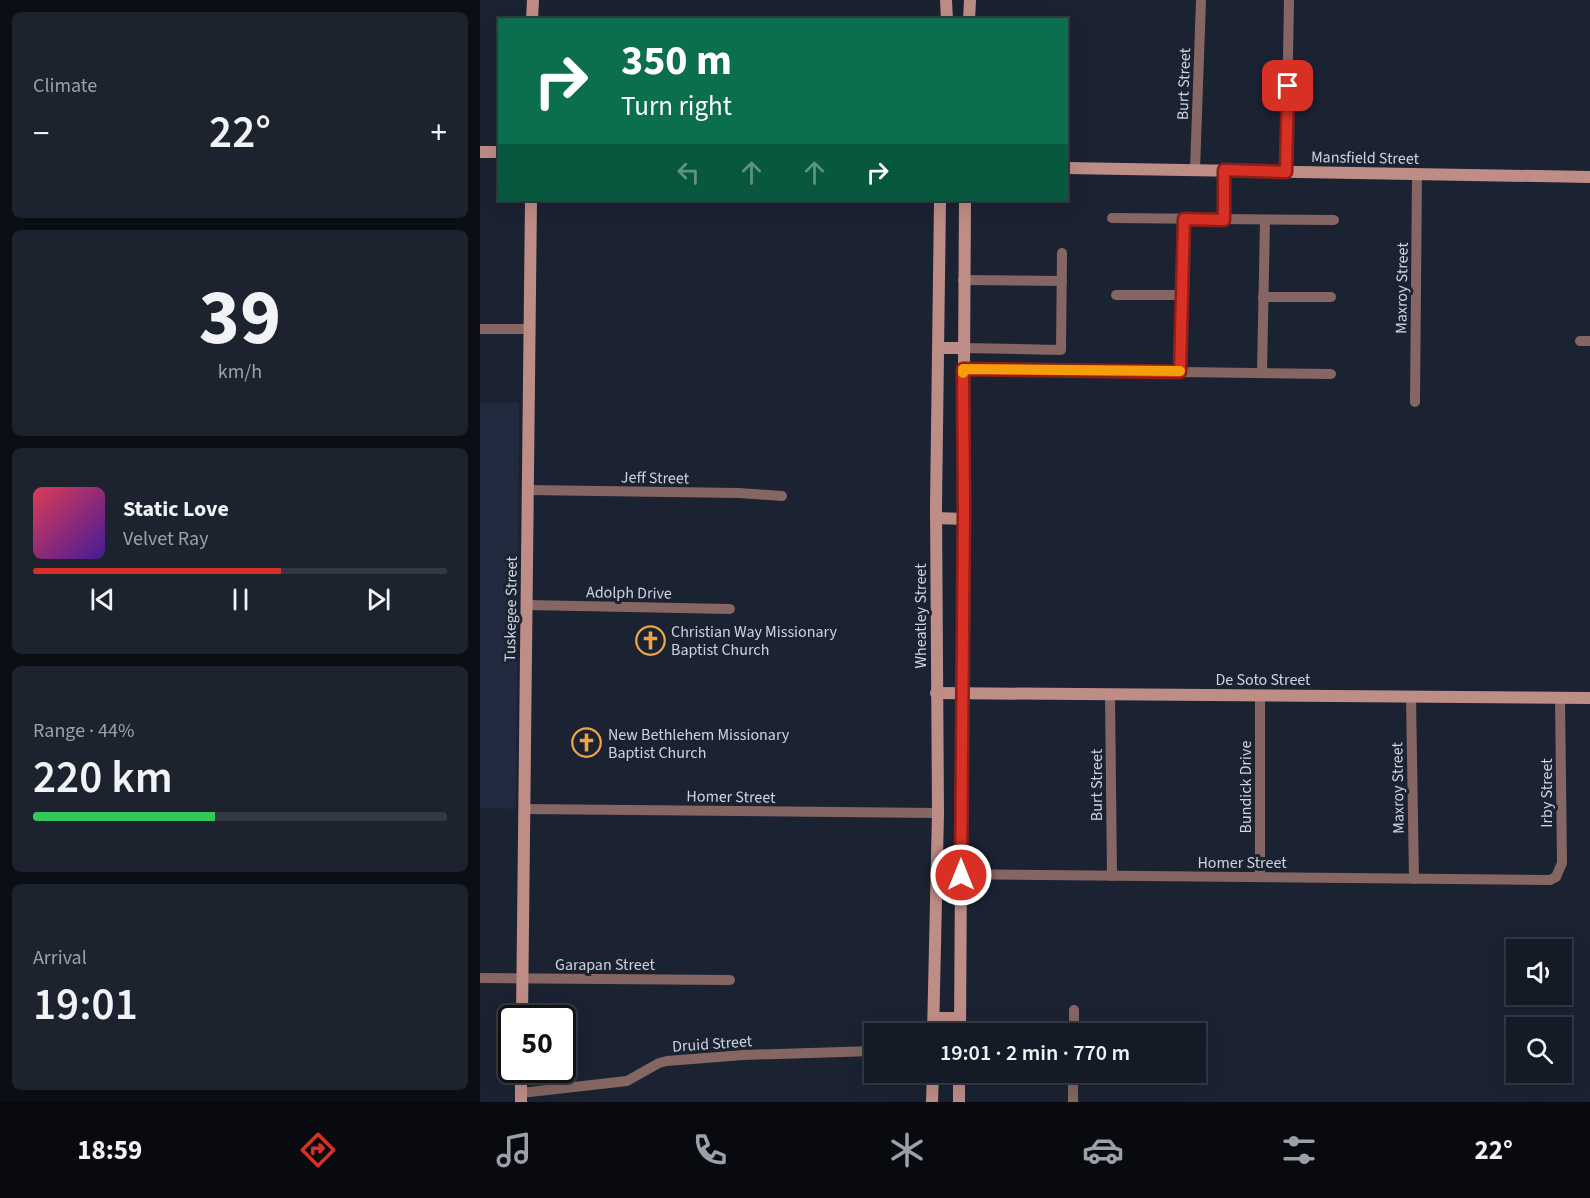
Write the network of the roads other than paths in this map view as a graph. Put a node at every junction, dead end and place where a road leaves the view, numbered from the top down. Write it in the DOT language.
graph roads {
  1 [pos="533,0"];
  2 [pos="946,0"];
  3 [pos="970,0"];
  4 [pos="1201,0"];
  5 [pos="1289,0"];
  6 [pos="532,18"];
  7 [pos="947,18"];
  8 [pos="969,18"];
  9 [pos="480,152"];
  10 [pos="498,152"];
  11 [pos="1068,168"];
  12 [pos="1195,170"];
  13 [pos="1224,170"];
  14 [pos="1286,172"];
  15 [pos="1417,174"];
  16 [pos="1590,177"];
  17 [pos="531,201"];
  18 [pos="940,201"];
  19 [pos="964,201"];
  20 [pos="1112,218"];
  21 [pos="1184,219"];
  22 [pos="1224,220"];
  23 [pos="1265,220"];
  24 [pos="1334,220"];
  25 [pos="1062,253"];
  26 [pos="963,280"];
  27 [pos="1062,281"];
  28 [pos="1116,295"];
  29 [pos="1182,295"];
  30 [pos="1263,297"];
  31 [pos="1331,297"];
  32 [pos="480,328"];
  33 [pos="529,329"];
  34 [pos="939,348"];
  35 [pos="963,348"];
  36 [pos="963,369"];
  37 [pos="1180,372"];
  38 [pos="1262,373"];
  39 [pos="1331,374"];
  40 [pos="1414,402"];
  41 [pos="528,490"];
  42 [pos="782,496"];
  43 [pos="936,518"];
  44 [pos="964,519"];
  45 [pos="527,605"];
  46 [pos="730,609"];
  47 [pos="962,692"];
  48 [pos="936,693"];
  49 [pos="1110,694"];
  50 [pos="1260,696"];
  51 [pos="1411,697"];
  52 [pos="1560,698"];
  53 [pos="1590,699"];
  54 [pos="524,809"];
  55 [pos="938,813"];
  56 [pos="936,874"];
  57 [pos="961,875"];
  58 [pos="1112,876"];
  59 [pos="1260,877"];
  60 [pos="1414,879"];
  61 [pos="1548,880"];
  62 [pos="480,978"];
  63 [pos="523,978"];
  64 [pos="730,980"];
  65 [pos="522,1005"];
  66 [pos="1074,1010"];
  67 [pos="934,1017"];
  68 [pos="960,1018"];
  69 [pos="934,1023"];
  70 [pos="960,1023"];
  71 [pos="1074,1023"];
  72 [pos="864,1051"];
  73 [pos="933,1083"];
  74 [pos="959,1083"];
  75 [pos="1073,1083"];
  76 [pos="521,1098"];
  77 [pos="932,1102"];
  78 [pos="959,1102"];
  79 [pos="1073,1102"];
  1 -- 6 [label="street"];
  2 -- 7 [label="street"];
  3 -- 8 [label="street"];
  4 -- 12 [label="street, Burt Street"];
  5 -- 14 [label="street"];
  9 -- 10 [label="street"];
  11 -- 12 [label="street, Mansfield Street"];
  12 -- 13 [label="street, Mansfield Street"];
  13 -- 14 [label="street, Mansfield Street"];
  13 -- 22 [label="street"];
  14 -- 15 [label="street, Mansfield Street"];
  15 -- 16 [label="street, Mansfield Street"];
  15 -- 40 [label="street, Maxroy Street"];
  17 -- 33 [label="street, Tuskegee Street"];
  18 -- 34 [label="street, Wheatley Street"];
  19 -- 26 [label="street"];
  20 -- 21 [label="street"];
  21 -- 22 [label="street"];
  21 -- 29 [label="street"];
  22 -- 23 [label="street"];
  23 -- 24 [label="street"];
  23 -- 30 [label="street"];
  25 -- 27 [label="street"];
  26 -- 27 [label="street"];
  26 -- 35 [label="street"];
  27 -- 35 [label="street"];
  28 -- 29 [label="street"];
  29 -- 37 [label="street"];
  30 -- 31 [label="street"];
  30 -- 38 [label="street"];
  32 -- 33 [label="street"];
  33 -- 41 [label="street, Tuskegee Street"];
  34 -- 35 [label="street"];
  34 -- 43 [label="street, Wheatley Street"];
  35 -- 36 [label="street"];
  36 -- 37 [label="street"];
  36 -- 44 [label="street"];
  37 -- 38 [label="street"];
  38 -- 39 [label="street"];
  41 -- 42 [label="street, Jeff Street"];
  41 -- 45 [label="street, Tuskegee Street"];
  43 -- 44 [label="street"];
  43 -- 48 [label="street, Wheatley Street"];
  44 -- 47 [label="street"];
  45 -- 46 [label="street, Adolph Drive"];
  45 -- 54 [label="street, Tuskegee Street"];
  47 -- 48 [label="street, De Soto Street"];
  47 -- 49 [label="street, De Soto Street"];
  47 -- 57 [label="street"];
  48 -- 55 [label="street, Wheatley Street"];
  49 -- 50 [label="street, De Soto Street"];
  49 -- 58 [label="street, Burt Street"];
  50 -- 51 [label="street, De Soto Street"];
  50 -- 59 [label="street, Bundick Drive"];
  51 -- 52 [label="street, De Soto Street"];
  51 -- 60 [label="street, Maxroy Street"];
  52 -- 53 [label="street, De Soto Street"];
  52 -- 61 [label="street, Irby Street"];
  54 -- 55 [label="street, Homer Street"];
  54 -- 63 [label="street, Tuskegee Street"];
  55 -- 56 [label="street, Wheatley Street"];
  56 -- 57 [label="street, Homer Street"];
  56 -- 67 [label="street, Wheatley Street"];
  57 -- 58 [label="street, Homer Street"];
  57 -- 68 [label="street"];
  58 -- 59 [label="street, Homer Street"];
  59 -- 60 [label="street, Homer Street"];
  60 -- 61 [label="street, Homer Street"];
  62 -- 63 [label="street, Garapan Street"];
  63 -- 64 [label="street, Garapan Street"];
  63 -- 65 [label="street, Tuskegee Street"];
  66 -- 71 [label="street"];
  67 -- 68 [label="street"];
  67 -- 69 [label="street, Wheatley Street"];
  68 -- 70 [label="street"];
  72 -- 76 [label="street, Druid Street"];
  73 -- 77 [label="street"];
  74 -- 78 [label="street"];
  75 -- 79 [label="street"];
}
